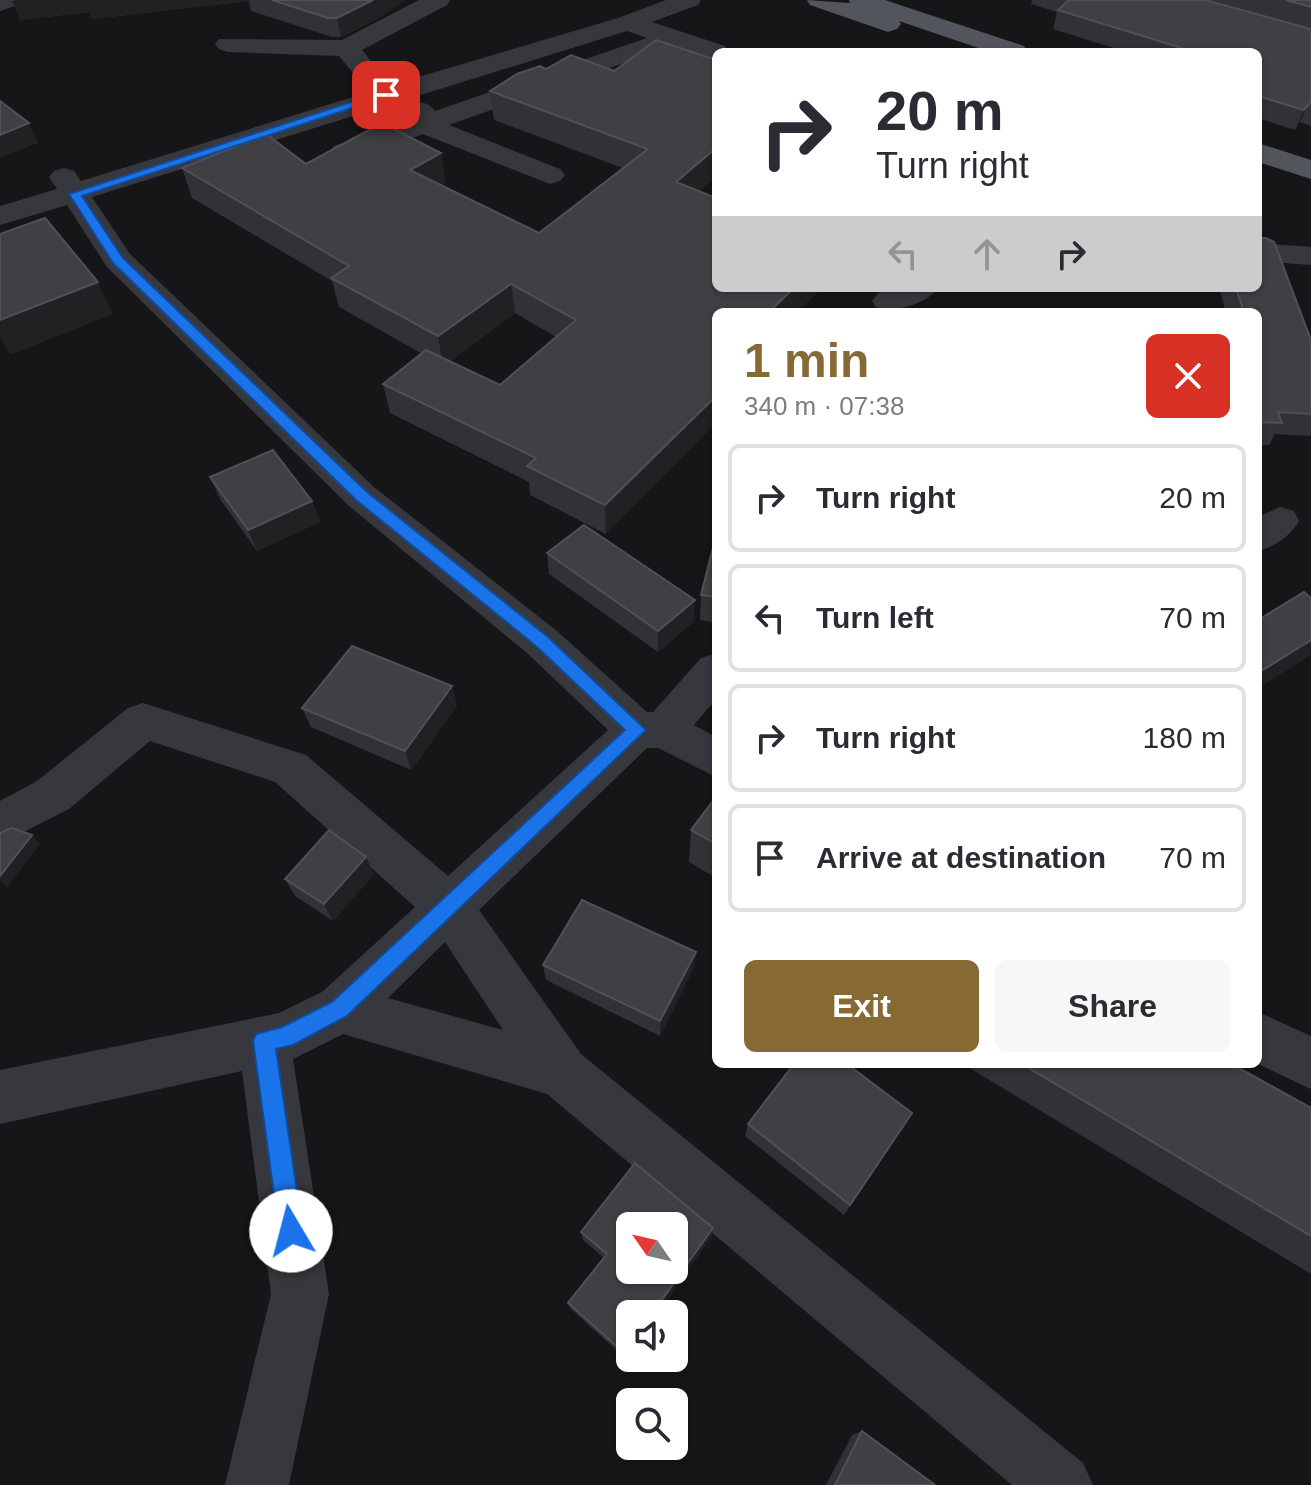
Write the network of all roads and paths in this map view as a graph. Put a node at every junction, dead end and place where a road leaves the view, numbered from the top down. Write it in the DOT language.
graph roads {
  1 [pos="9,0"];
  2 [pos="438,0"];
  3 [pos="689,0"];
  4 [pos="819,0"];
  5 [pos="873,2"];
  6 [pos="0,4"];
  7 [pos="619,10"];
  8 [pos="673,38"];
  9 [pos="228,44"];
  10 [pos="346,48"];
  11 [pos="957,48"];
  12 [pos="1004,48"];
  13 [pos="712,51"];
  14 [pos="389,84"];
  15 [pos="429,123"];
  16 [pos="1262,135"];
  17 [pos="1311,152"];
  18 [pos="1262,153"];
  19 [pos="323,159"];
  20 [pos="1311,170"];
  21 [pos="550,175"];
  22 [pos="70,185"];
  23 [pos="0,196"];
  24 [pos="0,216"];
  25 [pos="1262,252"];
  26 [pos="1311,256"];
  27 [pos="912,292"];
  28 [pos="888,301"];
  29 [pos="712,674"];
  30 [pos="651,730"];
  31 [pos="712,756"];
  32 [pos="0,824"];
  33 [pos="449,907"];
  34 [pos="340,1009"];
  35 [pos="1262,1039"];
  36 [pos="264,1041"];
  37 [pos="1311,1063"];
  38 [pos="562,1072"];
  39 [pos="0,1097"];
  40 [pos="257,1485"];
  41 [pos="1061,1485"];
  1 -- 6 [label="street"];
  2 -- 10 [label="street"];
  3 -- 7 [label="street"];
  4 -- 11 [label="main road"];
  5 -- 12 [label="main road"];
  7 -- 8 [label="street"];
  7 -- 14 [label="street"];
  8 -- 13 [label="street"];
  8 -- 15 [label="street"];
  9 -- 10 [label="street"];
  10 -- 14 [label="street"];
  14 -- 15 [label="street"];
  14 -- 22 [label="street"];
  15 -- 19 [label="street"];
  15 -- 21 [label="street"];
  16 -- 17 [label="main road"];
  18 -- 20 [label="main road"];
  22 -- 23 [label="street"];
  22 -- 24 [label="street"];
  22 -- 30 [label="street"];
  25 -- 26 [label="street"];
  27 -- 28 [label="street"];
  29 -- 30 [label="street"];
  30 -- 31 [label="street"];
  30 -- 33 [label="street"];
  32 -- 33 [label="street"];
  33 -- 34 [label="street"];
  33 -- 38 [label="street"];
  34 -- 36 [label="street"];
  34 -- 38 [label="street"];
  35 -- 37 [label="street"];
  36 -- 39 [label="street"];
  36 -- 40 [label="street"];
  38 -- 41 [label="street"];
}
